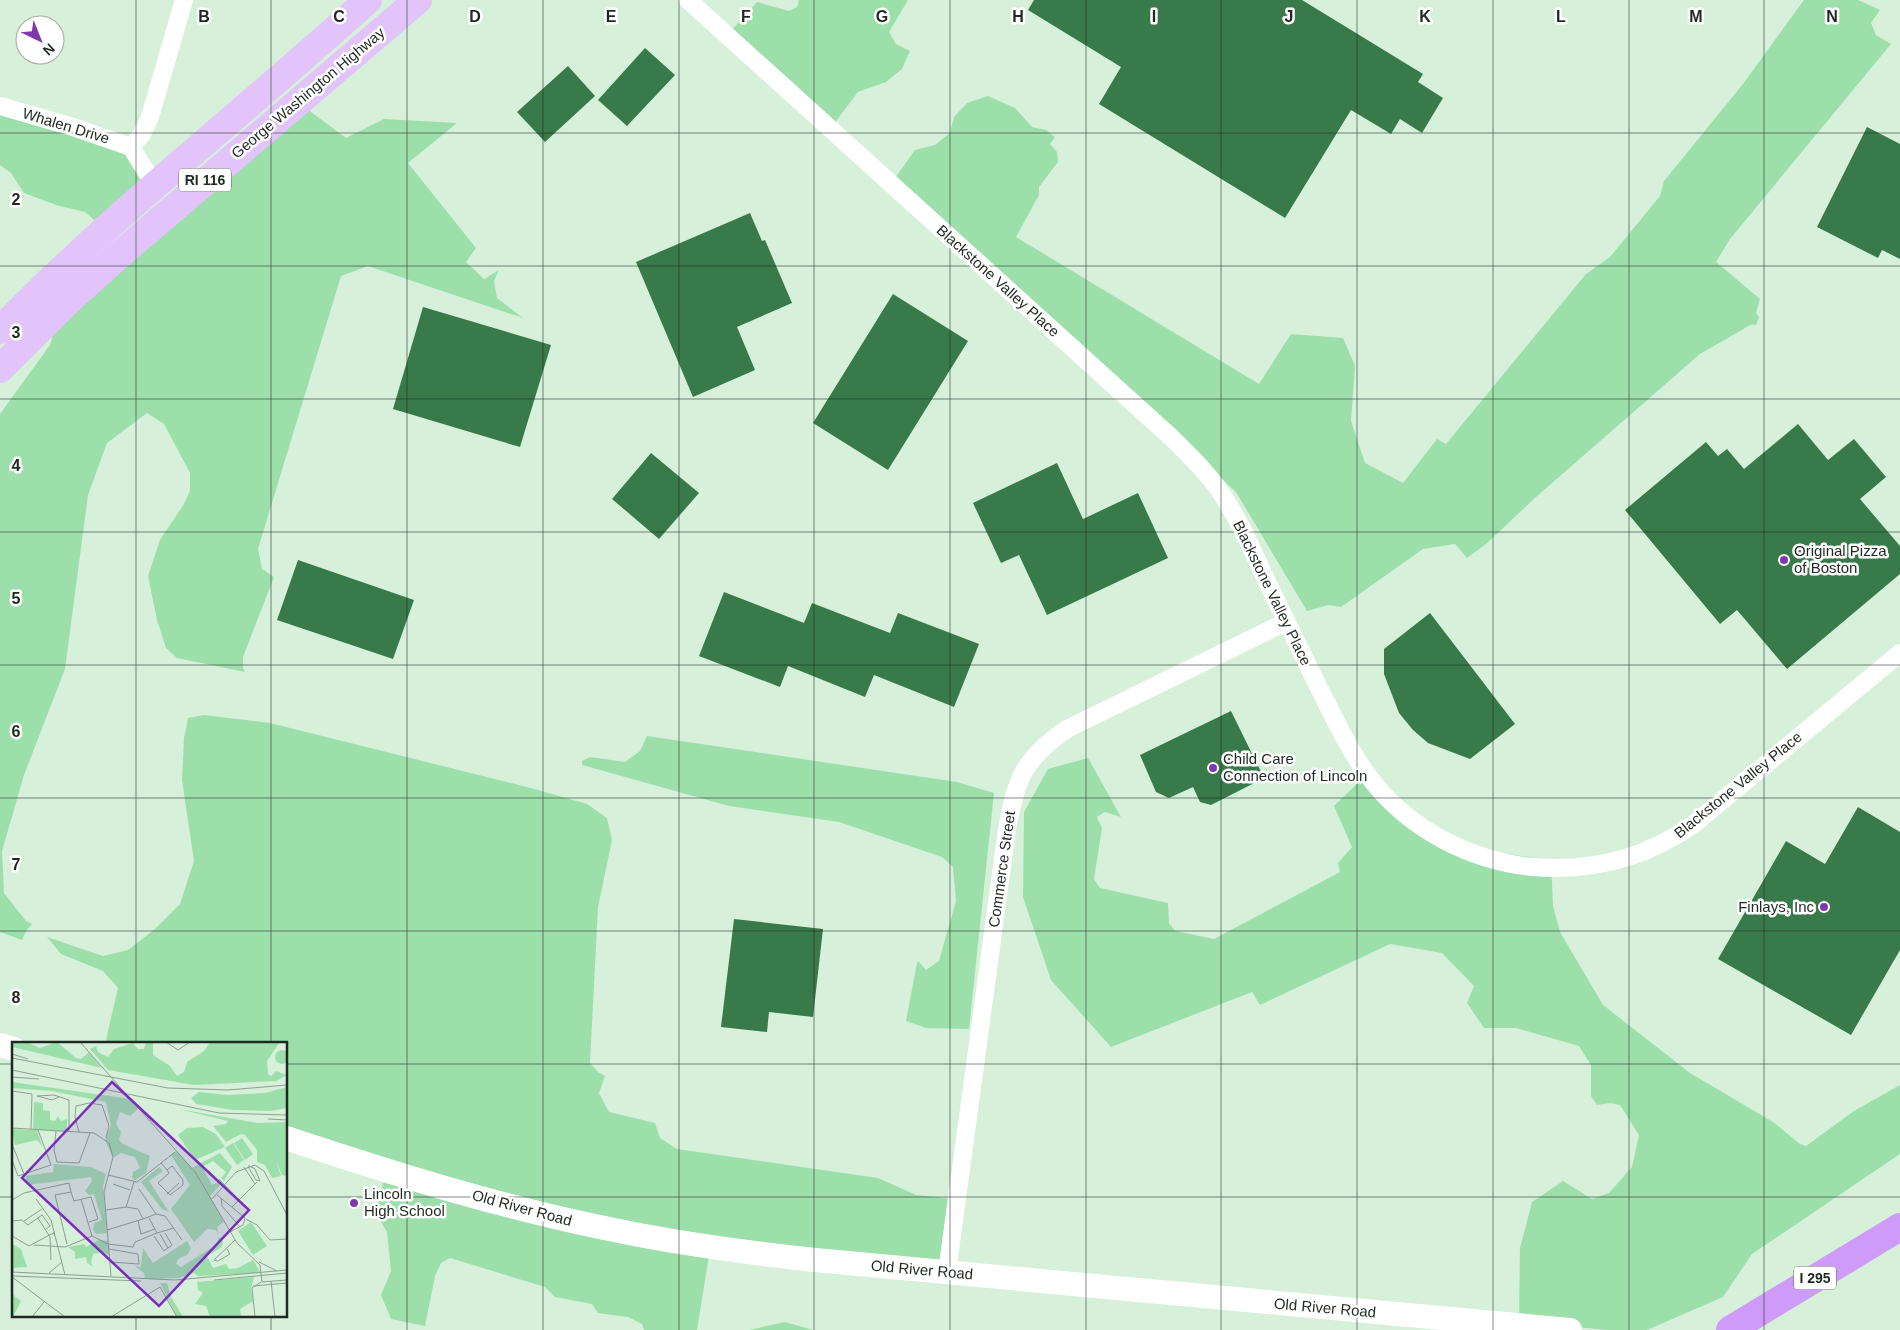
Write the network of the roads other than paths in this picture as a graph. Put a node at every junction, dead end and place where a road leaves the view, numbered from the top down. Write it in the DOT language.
graph roads {
  1 [pos="184,0"];
  2 [pos="368,0"];
  3 [pos="418,0"];
  4 [pos="688,0"];
  5 [pos="0,106"];
  6 [pos="131,147"];
  7 [pos="155,186"];
  8 [pos="0,330"];
  9 [pos="0,369"];
  10 [pos="1286,622"];
  11 [pos="1900,652"];
  12 [pos="288,1139"];
  13 [pos="1900,1227"];
  14 [pos="947,1272"];
  15 [pos="1570,1330"];
  16 [pos="1730,1330"];
  1 -- 6 [label="street"];
  2 -- 7 [label="main road, George Washington Highway / RI 116"];
  3 -- 9 [label="main road, George Washington Highway / RI 116"];
  4 -- 10 [label="street, Blackstone Valley Place"];
  5 -- 6 [label="street, Whalen Drive"];
  6 -- 7 [label="street"];
  7 -- 8 [label="main road, George Washington Highway / RI 116"];
  10 -- 11 [label="street, Blackstone Valley Place"];
  10 -- 14 [label="street, Commerce Street"];
  12 -- 14 [label="main road, Old River Road"];
  13 -- 16 [label="highway, I 295"];
  14 -- 15 [label="main road, Old River Road"];
}
